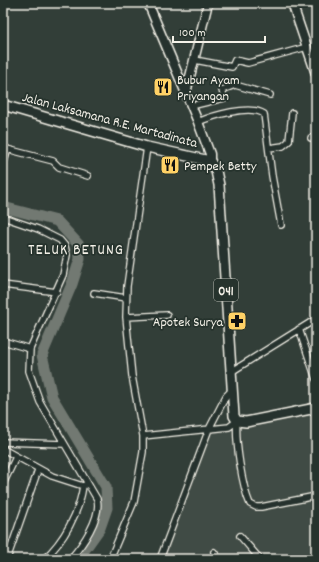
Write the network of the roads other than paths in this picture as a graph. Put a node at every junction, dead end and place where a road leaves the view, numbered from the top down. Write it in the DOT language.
graph roads {
  1 [pos="148,3"];
  2 [pos="208,3"];
  3 [pos="292,3"];
  4 [pos="307,47"];
  5 [pos="195,60"];
  6 [pos="316,74"];
  7 [pos="186,93"];
  8 [pos="270,95"];
  9 [pos="3,105"];
  10 [pos="191,106"];
  11 [pos="292,112"];
  12 [pos="198,122"];
  13 [pos="147,147"];
  14 [pos="269,148"];
  15 [pos="5,149"];
  16 [pos="210,161"];
  17 [pos="3,166"];
  18 [pos="88,176"];
  19 [pos="3,218"];
  20 [pos="281,225"];
  21 [pos="3,285"];
  22 [pos="57,292"];
  23 [pos="94,294"];
  24 [pos="126,298"];
  25 [pos="167,315"];
  26 [pos="126,317"];
  27 [pos="316,319"];
  28 [pos="299,329"];
  29 [pos="3,341"];
  30 [pos="30,349"];
  31 [pos="231,372"];
  32 [pos="316,379"];
  33 [pos="232,390"];
  34 [pos="316,408"];
  35 [pos="236,421"];
  36 [pos="209,429"];
  37 [pos="143,436"];
  38 [pos="3,442"];
  39 [pos="64,444"];
  40 [pos="3,449"];
  41 [pos="16,457"];
  42 [pos="38,470"];
  43 [pos="3,484"];
  44 [pos="85,485"];
  45 [pos="316,496"];
  46 [pos="240,536"];
  47 [pos="214,552"];
  48 [pos="7,559"];
  49 [pos="44,559"];
  50 [pos="70,559"];
  51 [pos="110,559"];
  52 [pos="160,559"];
  53 [pos="219,559"];
  54 [pos="260,559"];
  1 -- 7 [label="street, Jalan Laksamana R.E. Martadinata"];
  2 -- 5 [label="street"];
  3 -- 4 [label="street"];
  4 -- 5 [label="street"];
  4 -- 6 [label="street"];
  5 -- 7 [label="street"];
  7 -- 10 [label="street, Jalan Laksamana R.E. Martadinata"];
  8 -- 10 [label="street"];
  9 -- 13 [label="main road, Jalan Laksamana R.E. Martadinata"];
  10 -- 12 [label="street, Jalan Laksamana R.E. Martadinata"];
  11 -- 14 [label="street"];
  12 -- 14 [label="street"];
  12 -- 16 [label="street, Jalan Laksamana R.E. Martadinata"];
  13 -- 16 [label="main road, Jalan Laksamana R.E. Martadinata"];
  13 -- 24 [label="street"];
  14 -- 20 [label="street"];
  15 -- 17 [label="street"];
  15 -- 18 [label="street"];
  16 -- 31 [label="main road, Jalan Laksamana R.E. Martadinata / 041"];
  19 -- 22 [label="street"];
  21 -- 22 [label="street"];
  22 -- 30 [label="street"];
  23 -- 24 [label="street"];
  24 -- 26 [label="street"];
  25 -- 26 [label="street"];
  26 -- 37 [label="street"];
  27 -- 28 [label="street"];
  28 -- 31 [label="street"];
  28 -- 32 [label="street"];
  29 -- 30 [label="street"];
  30 -- 39 [label="street"];
  31 -- 33 [label="main road, Jalan Laksamana R.E. Martadinata / 041"];
  33 -- 35 [label="main road, Jalan Laksamana R.E. Martadinata / 041"];
  33 -- 36 [label="street"];
  34 -- 35 [label="main road"];
  35 -- 36 [label="street"];
  35 -- 45 [label="street"];
  36 -- 37 [label="street"];
  36 -- 52 [label="street"];
  37 -- 51 [label="street"];
  38 -- 39 [label="street"];
  39 -- 44 [label="street"];
  40 -- 41 [label="street"];
  41 -- 42 [label="street"];
  41 -- 43 [label="street"];
  42 -- 44 [label="street"];
  42 -- 48 [label="street"];
  44 -- 49 [label="street"];
  44 -- 50 [label="street"];
  46 -- 54 [label="street"];
  47 -- 53 [label="street"];
}
